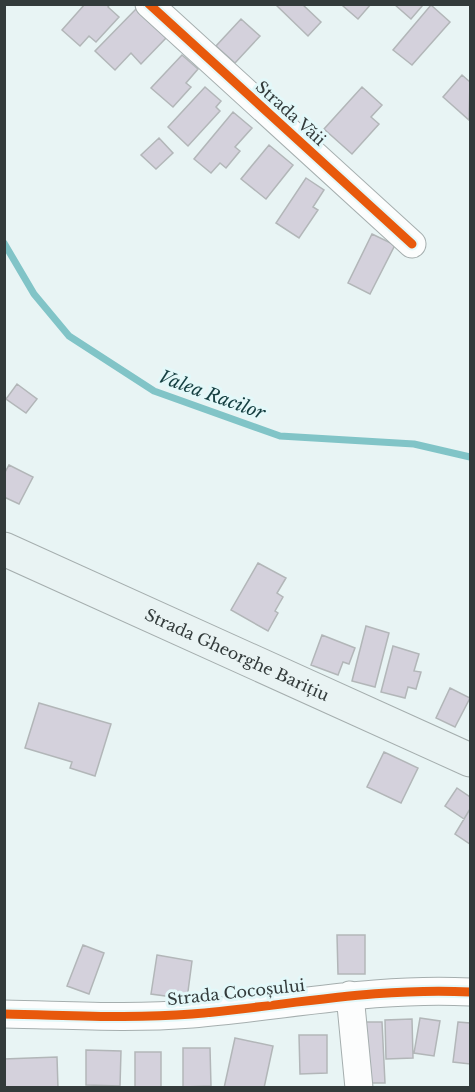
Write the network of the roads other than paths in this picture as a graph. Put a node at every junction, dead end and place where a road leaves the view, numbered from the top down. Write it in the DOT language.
graph roads {
  1 [pos="149,4"];
  2 [pos="412,244"];
  3 [pos="4,549"];
  4 [pos="471,760"];
  5 [pos="471,992"];
  6 [pos="350,995"];
  7 [pos="4,1014"];
  8 [pos="359,1088"];
  1 -- 2 [label="street, Strada Văii"];
  3 -- 4 [label="main road, Strada Gheorghe Barițiu"];
  5 -- 6 [label="street, Strada Cocoșului"];
  6 -- 7 [label="street, Strada Cocoșului"];
  6 -- 8 [label="street"];
}
